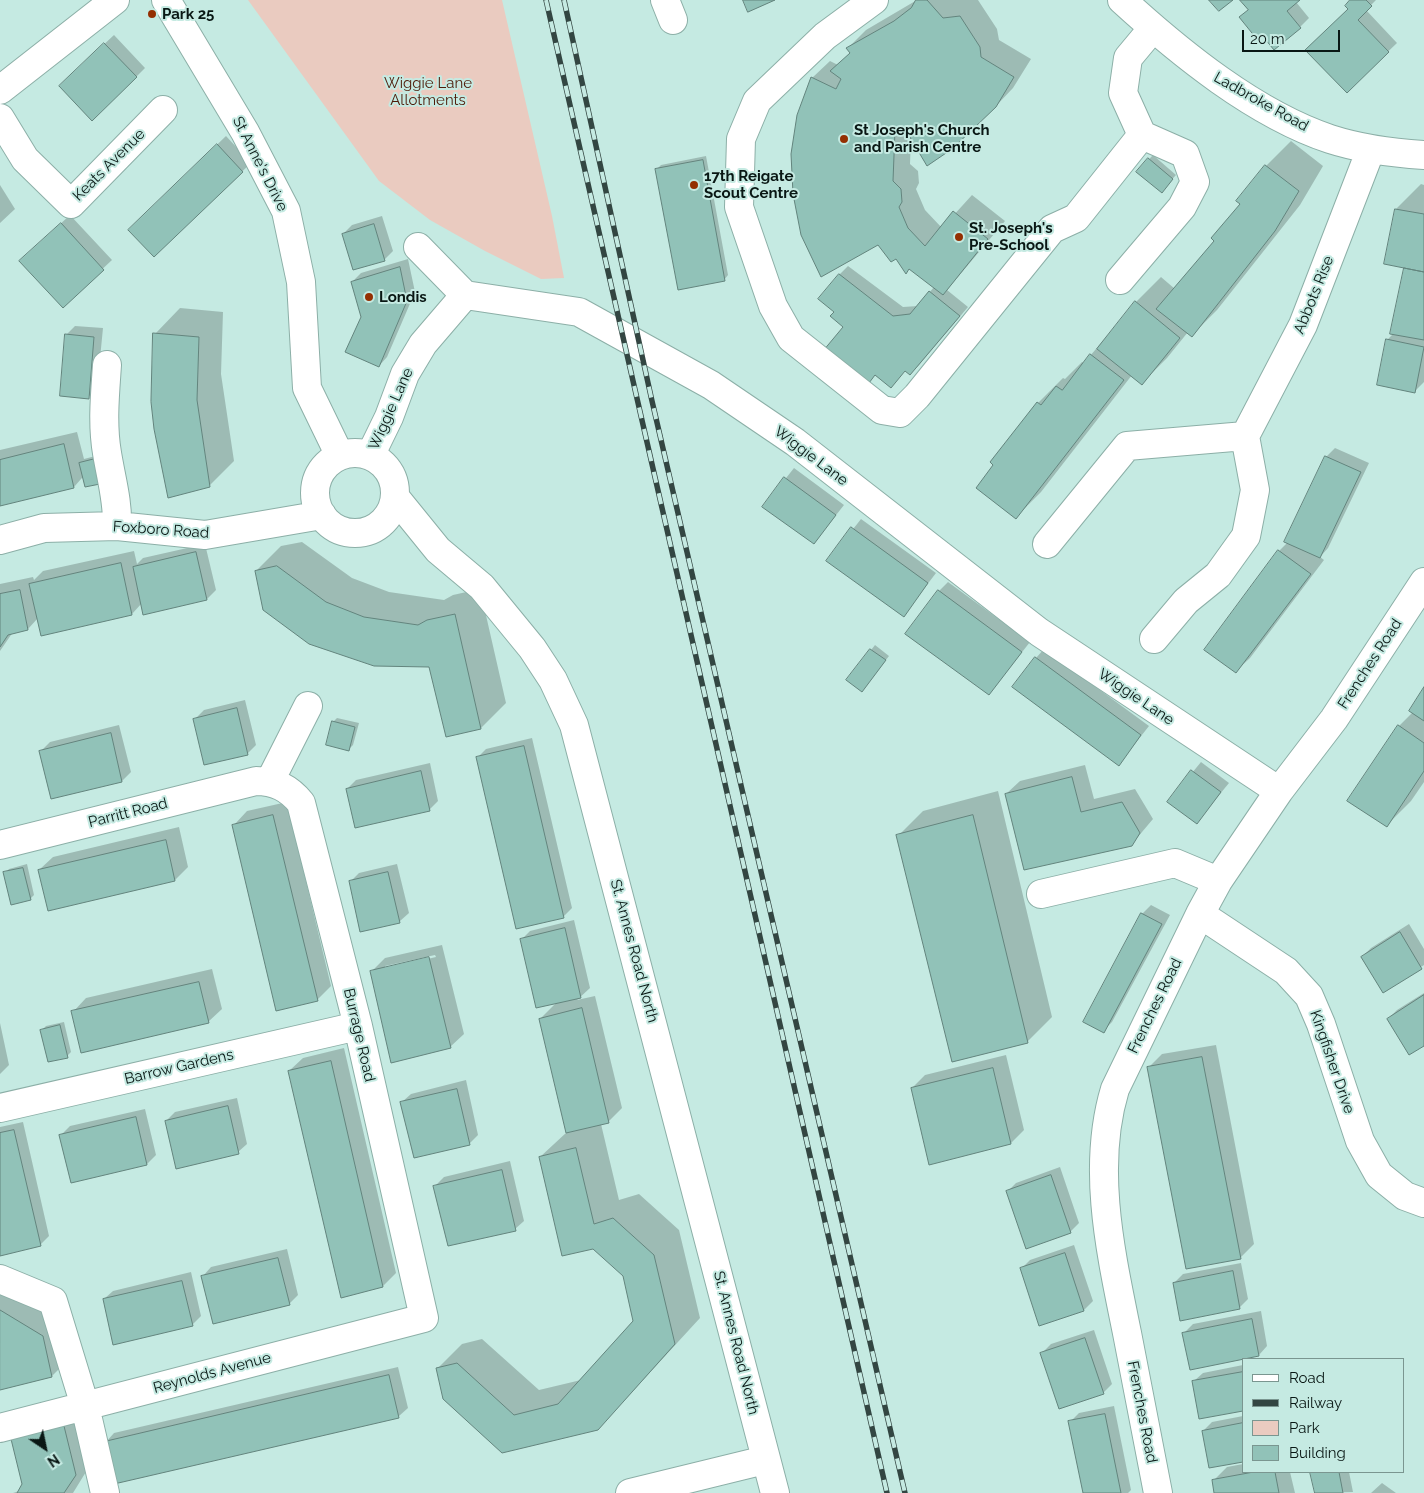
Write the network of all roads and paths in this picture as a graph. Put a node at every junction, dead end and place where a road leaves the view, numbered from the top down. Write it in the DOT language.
graph roads {
  1 [pos="115,0"];
  2 [pos="166,0"];
  3 [pos="874,0"];
  4 [pos="1122,0"];
  5 [pos="1153,28"];
  6 [pos="0,90"];
  7 [pos="163,110"];
  8 [pos="0,118"];
  9 [pos="1142,135"];
  10 [pos="1371,149"];
  11 [pos="1424,155"];
  12 [pos="418,247"];
  13 [pos="1120,280"];
  14 [pos="465,296"];
  15 [pos="107,364"];
  16 [pos="1245,436"];
  17 [pos="340,456"];
  18 [pos="370,456"];
  19 [pos="395,497"];
  20 [pos="322,515"];
  21 [pos="118,526"];
  22 [pos="0,540"];
  23 [pos="1047,544"];
  24 [pos="1424,582"];
  25 [pos="1154,639"];
  26 [pos="308,706"];
  27 [pos="263,781"];
  28 [pos="1279,791"];
  29 [pos="0,845"];
  30 [pos="1218,881"];
  31 [pos="1041,894"];
  32 [pos="1200,914"];
  33 [pos="358,1026"];
  34 [pos="0,1108"];
  35 [pos="1424,1203"];
  36 [pos="0,1278"];
  37 [pos="424,1318"];
  38 [pos="85,1406"];
  39 [pos="0,1428"];
  40 [pos="765,1460"];
  41 [pos="105,1493"];
  42 [pos="630,1493"];
  43 [pos="775,1493"];
  44 [pos="1158,1493"];
  1 -- 6 [label="street"];
  2 -- 17 [label="street, St Anne's Drive"];
  3 -- 9 [label="street"];
  4 -- 5 [label="street, Ladbroke Road"];
  5 -- 9 [label="street"];
  5 -- 10 [label="street, Ladbroke Road"];
  7 -- 8 [label="street, Keats Avenue"];
  9 -- 13 [label="street"];
  10 -- 11 [label="street, Ladbroke Road"];
  10 -- 16 [label="street, Abbots Rise"];
  12 -- 14 [label="street"];
  14 -- 18 [label="street, Wiggie Lane"];
  14 -- 28 [label="street, Wiggie Lane"];
  15 -- 21 [label="street"];
  16 -- 23 [label="street"];
  16 -- 25 [label="street"];
  17 -- 18 [label="street"];
  17 -- 20 [label="street"];
  18 -- 19 [label="street"];
  19 -- 20 [label="street"];
  19 -- 40 [label="street, St. Annes Road North"];
  20 -- 21 [label="street, Foxboro Road"];
  21 -- 22 [label="street, Foxboro Road"];
  24 -- 28 [label="street, Frenches Road"];
  26 -- 27 [label="street"];
  27 -- 29 [label="street, Parritt Road"];
  27 -- 33 [label="street, Burrage Road"];
  28 -- 30 [label="street, Frenches Road"];
  30 -- 31 [label="street"];
  30 -- 32 [label="street, Frenches Road"];
  32 -- 35 [label="street, Kingfisher Drive"];
  32 -- 44 [label="street, Frenches Road"];
  33 -- 34 [label="street, Barrow Gardens"];
  33 -- 37 [label="street, Burrage Road"];
  36 -- 38 [label="street"];
  37 -- 38 [label="street, Reynolds Avenue"];
  38 -- 39 [label="street, Reynolds Avenue"];
  38 -- 41 [label="street"];
  40 -- 42 [label="street"];
  40 -- 43 [label="street, St. Annes Road North"];
}
